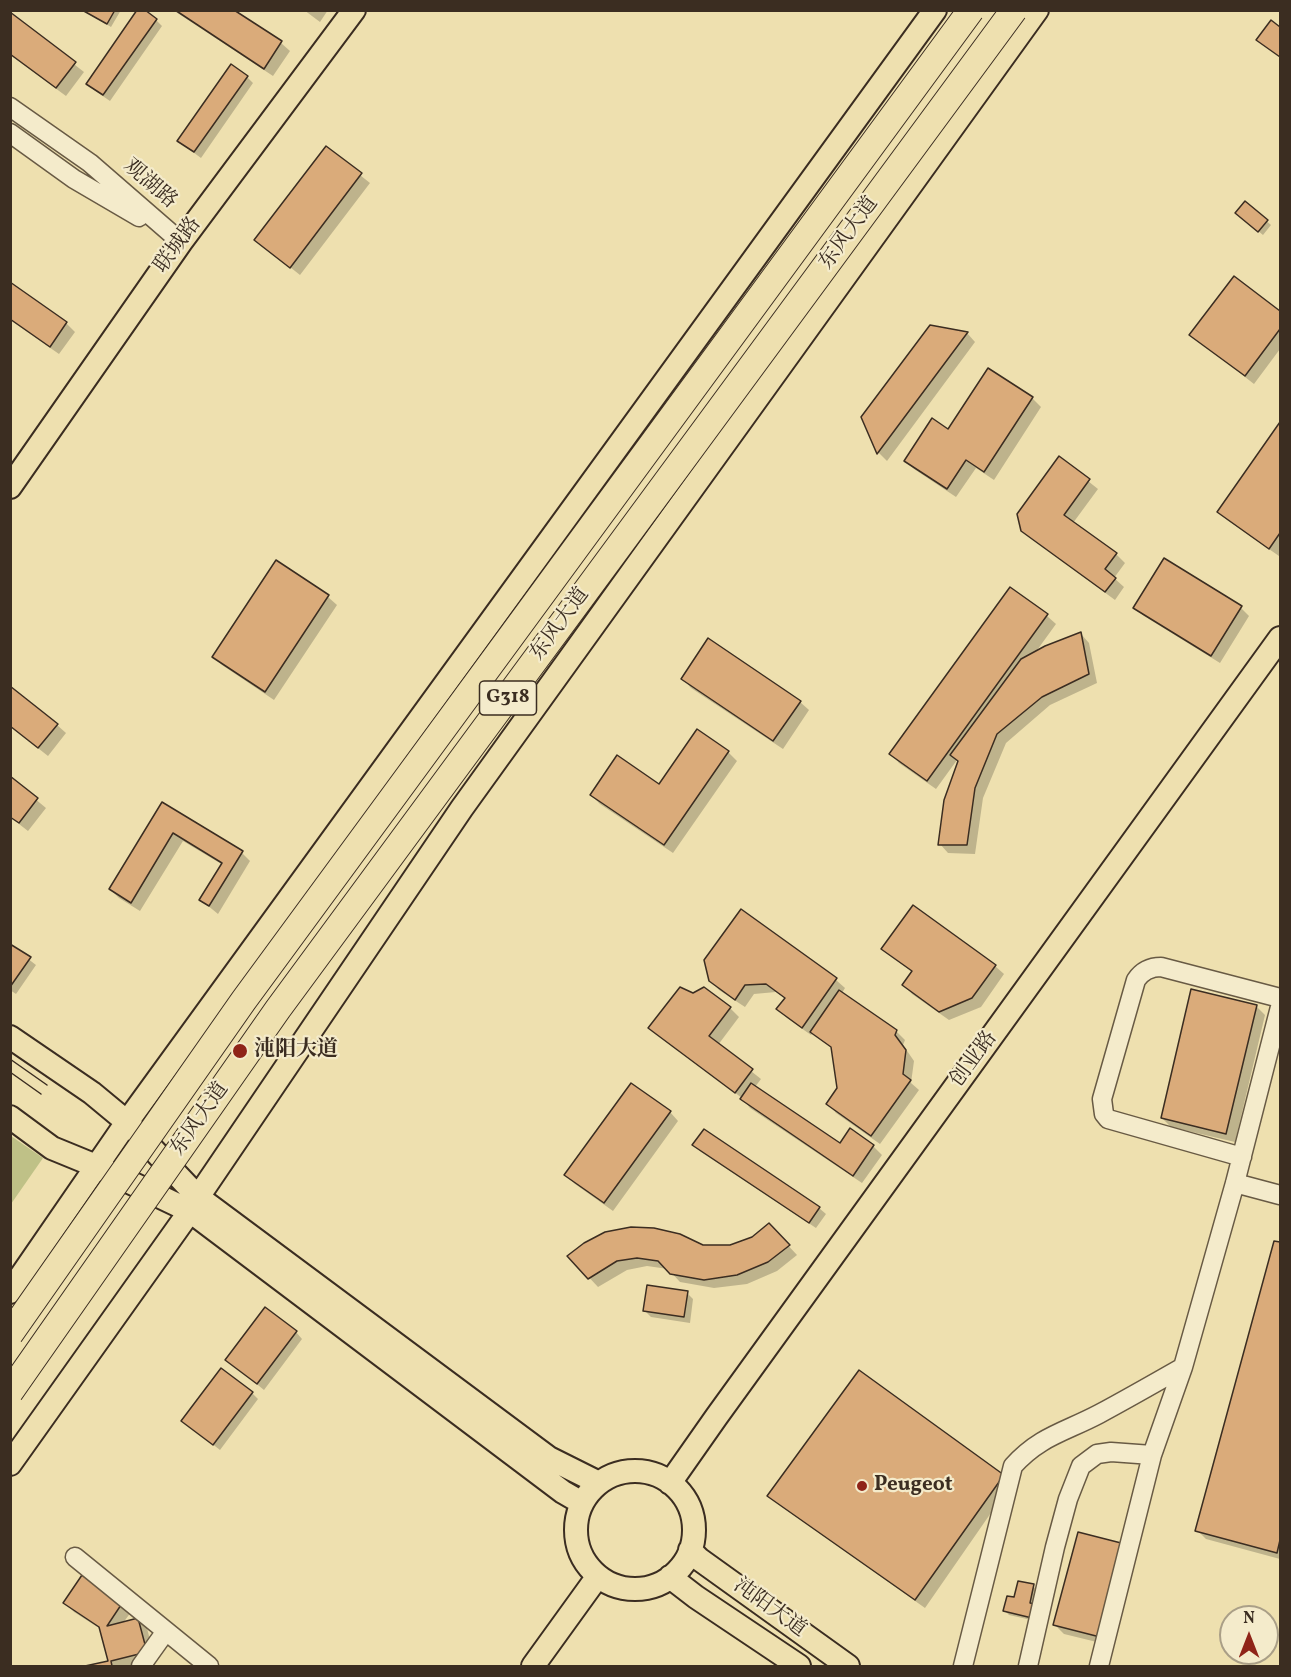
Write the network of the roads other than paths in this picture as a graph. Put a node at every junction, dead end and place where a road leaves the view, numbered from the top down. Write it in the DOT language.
graph roads {
  1 [pos="354,10"];
  2 [pos="935,10"];
  3 [pos="971,10"];
  4 [pos="1014,10"];
  5 [pos="1037,10"];
  6 [pos="10,107"];
  7 [pos="10,133"];
  8 [pos="181,242"];
  9 [pos="10,487"];
  10 [pos="1281,638"];
  11 [pos="1281,999"];
  12 [pos="1281,1007"];
  13 [pos="10,1037"];
  14 [pos="10,1117"];
  15 [pos="127,1122"];
  16 [pos="1242,1157"];
  17 [pos="96,1166"];
  18 [pos="1235,1183"];
  19 [pos="1281,1195"];
  20 [pos="194,1204"];
  21 [pos="10,1292"];
  22 [pos="10,1334"];
  23 [pos="1183,1367"];
  24 [pos="10,1392"];
  25 [pos="1152,1455"];
  26 [pos="10,1464"];
  27 [pos="599,1483"];
  28 [pos="670,1483"];
  29 [pos="582,1503"];
  30 [pos="690,1550"];
  31 [pos="75,1557"];
  32 [pos="598,1576"];
  33 [pos="670,1577"];
  34 [pos="166,1631"];
  35 [pos="141,1666"];
  36 [pos="209,1666"];
  37 [pos="533,1666"];
  38 [pos="799,1666"];
  39 [pos="849,1666"];
  40 [pos="963,1666"];
  41 [pos="1028,1666"];
  42 [pos="1099,1666"];
  1 -- 8 [label="main road, 联城路"];
  2 -- 15 [label="main road"];
  3 -- 22 [label="highway, 东风大道 / G318, bridge"];
  4 -- 24 [label="highway, 东风大道 / G318, bridge"];
  5 -- 20 [label="main road"];
  6 -- 8 [label="street, 观湖路"];
  7 -- 8 [label="street, 观湖路"];
  8 -- 9 [label="main road, 联城路"];
  10 -- 28 [label="main road, 创业路"];
  11 -- 16 [label="street"];
  12 -- 16 [label="street"];
  13 -- 15 [label="main road"];
  14 -- 17 [label="main road"];
  15 -- 17 [label="main road"];
  15 -- 20 [label="main road"];
  16 -- 18 [label="street"];
  17 -- 20 [label="main road"];
  17 -- 21 [label="main road"];
  18 -- 19 [label="street"];
  18 -- 23 [label="street"];
  20 -- 26 [label="main road"];
  20 -- 27 [label="main road"];
  20 -- 29 [label="main road"];
  23 -- 25 [label="street"];
  23 -- 40 [label="street"];
  25 -- 41 [label="street"];
  25 -- 42 [label="street"];
  27 -- 28 [label="main road"];
  27 -- 29 [label="main road"];
  28 -- 30 [label="main road"];
  29 -- 32 [label="main road"];
  30 -- 33 [label="main road"];
  30 -- 39 [label="main road, 沌阳大道"];
  31 -- 34 [label="street"];
  32 -- 33 [label="main road"];
  32 -- 37 [label="main road"];
  33 -- 38 [label="main road, 沌阳大道"];
  34 -- 35 [label="street"];
  34 -- 36 [label="street"];
}
